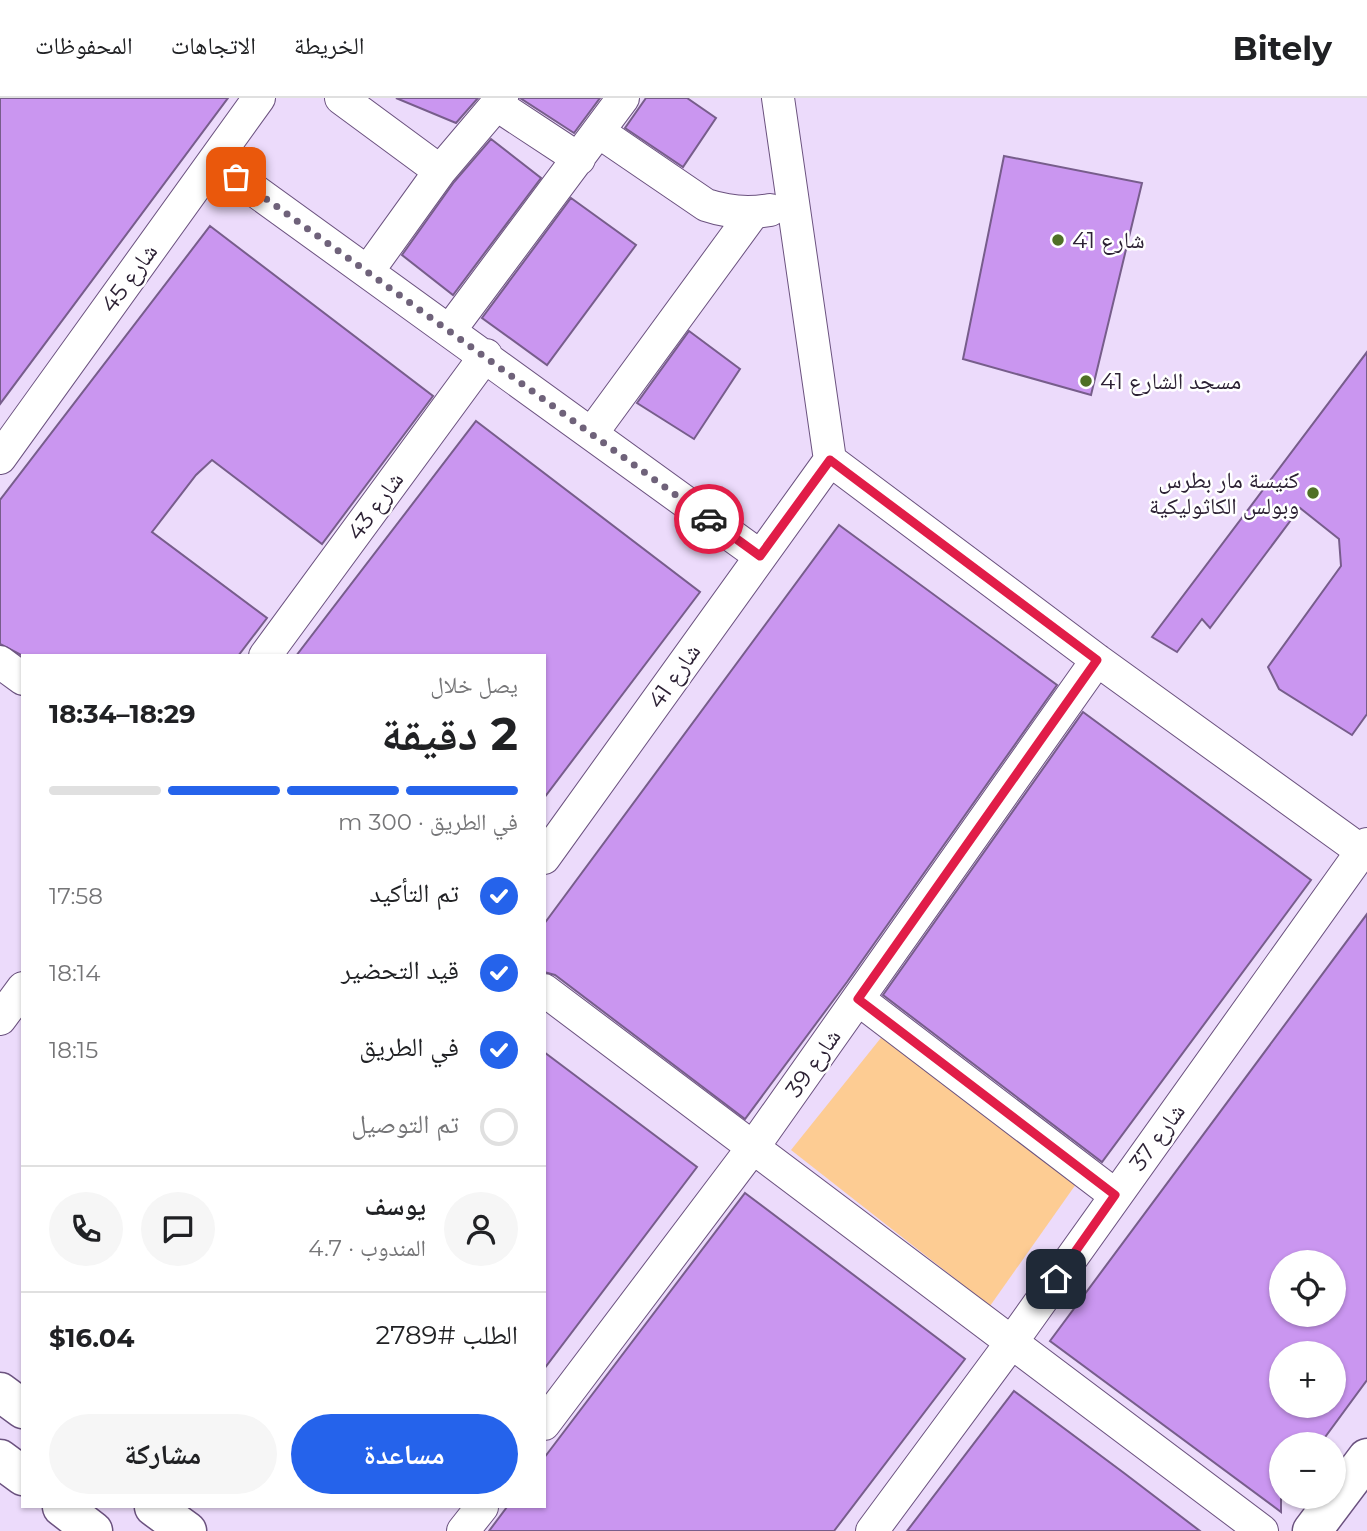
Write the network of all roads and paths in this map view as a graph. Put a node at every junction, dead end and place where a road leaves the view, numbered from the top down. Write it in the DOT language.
graph roads {
  1 [pos="259,98"];
  2 [pos="341,98"];
  3 [pos="623,98"];
  4 [pos="778,98"];
  5 [pos="499,101"];
  6 [pos="599,132"];
  7 [pos="579,159"];
  8 [pos="214,161"];
  9 [pos="440,171"];
  10 [pos="794,205"];
  11 [pos="754,213"];
  12 [pos="368,271"];
  13 [pos="450,330"];
  14 [pos="486,355"];
  15 [pos="592,433"];
  16 [pos="0,458"];
  17 [pos="830,460"];
  18 [pos="760,556"];
  19 [pos="266,654"];
  20 [pos="1097,660"];
  21 [pos="0,662"];
  22 [pos="21,678"];
  23 [pos="1365,850"];
  24 [pos="546,855"];
  25 [pos="21,991"];
  26 [pos="546,991"];
  27 [pos="858,999"];
  28 [pos="0,1019"];
  29 [pos="754,1146"];
  30 [pos="1115,1195"];
  31 [pos="1011,1343"];
  32 [pos="0,1392"];
  33 [pos="21,1408"];
  34 [pos="546,1421"];
  35 [pos="1367,1458"];
  36 [pos="0,1460"];
  37 [pos="21,1475"];
  38 [pos="63,1508"];
  39 [pos="155,1508"];
  40 [pos="481,1508"];
  41 [pos="93,1531"];
  42 [pos="187,1531"];
  43 [pos="463,1531"];
  44 [pos="872,1531"];
  45 [pos="1262,1531"];
  46 [pos="1312,1531"];
  1 -- 8 [label="street, شارع 45"];
  2 -- 9 [label="street"];
  3 -- 6 [label="street"];
  4 -- 10 [label="street"];
  5 -- 7 [label="street"];
  5 -- 9 [label="street"];
  6 -- 7 [label="street"];
  6 -- 11 [label="street"];
  7 -- 13 [label="street"];
  8 -- 12 [label="street"];
  8 -- 16 [label="street, شارع 45"];
  9 -- 12 [label="street"];
  10 -- 11 [label="street"];
  10 -- 17 [label="street"];
  11 -- 15 [label="street"];
  12 -- 13 [label="street"];
  13 -- 14 [label="street"];
  14 -- 15 [label="street"];
  14 -- 19 [label="street, شارع 43"];
  15 -- 18 [label="street"];
  17 -- 18 [label="street, شارع 41"];
  17 -- 20 [label="street"];
  18 -- 24 [label="street, شارع 41"];
  20 -- 23 [label="street"];
  20 -- 27 [label="street, شارع 39"];
  21 -- 22 [label="street"];
  23 -- 30 [label="street, شارع 37"];
  25 -- 28 [label="street"];
  26 -- 29 [label="street"];
  27 -- 29 [label="street, شارع 39"];
  27 -- 30 [label="street"];
  29 -- 31 [label="street"];
  29 -- 34 [label="street, شارع 39"];
  30 -- 31 [label="street, شارع 37"];
  31 -- 44 [label="street, شارع 37"];
  31 -- 45 [label="street"];
  32 -- 33 [label="main road"];
  35 -- 46 [label="main road"];
  36 -- 37 [label="main road"];
  38 -- 41 [label="main road"];
  39 -- 42 [label="main road"];
  40 -- 43 [label="street"];
}
